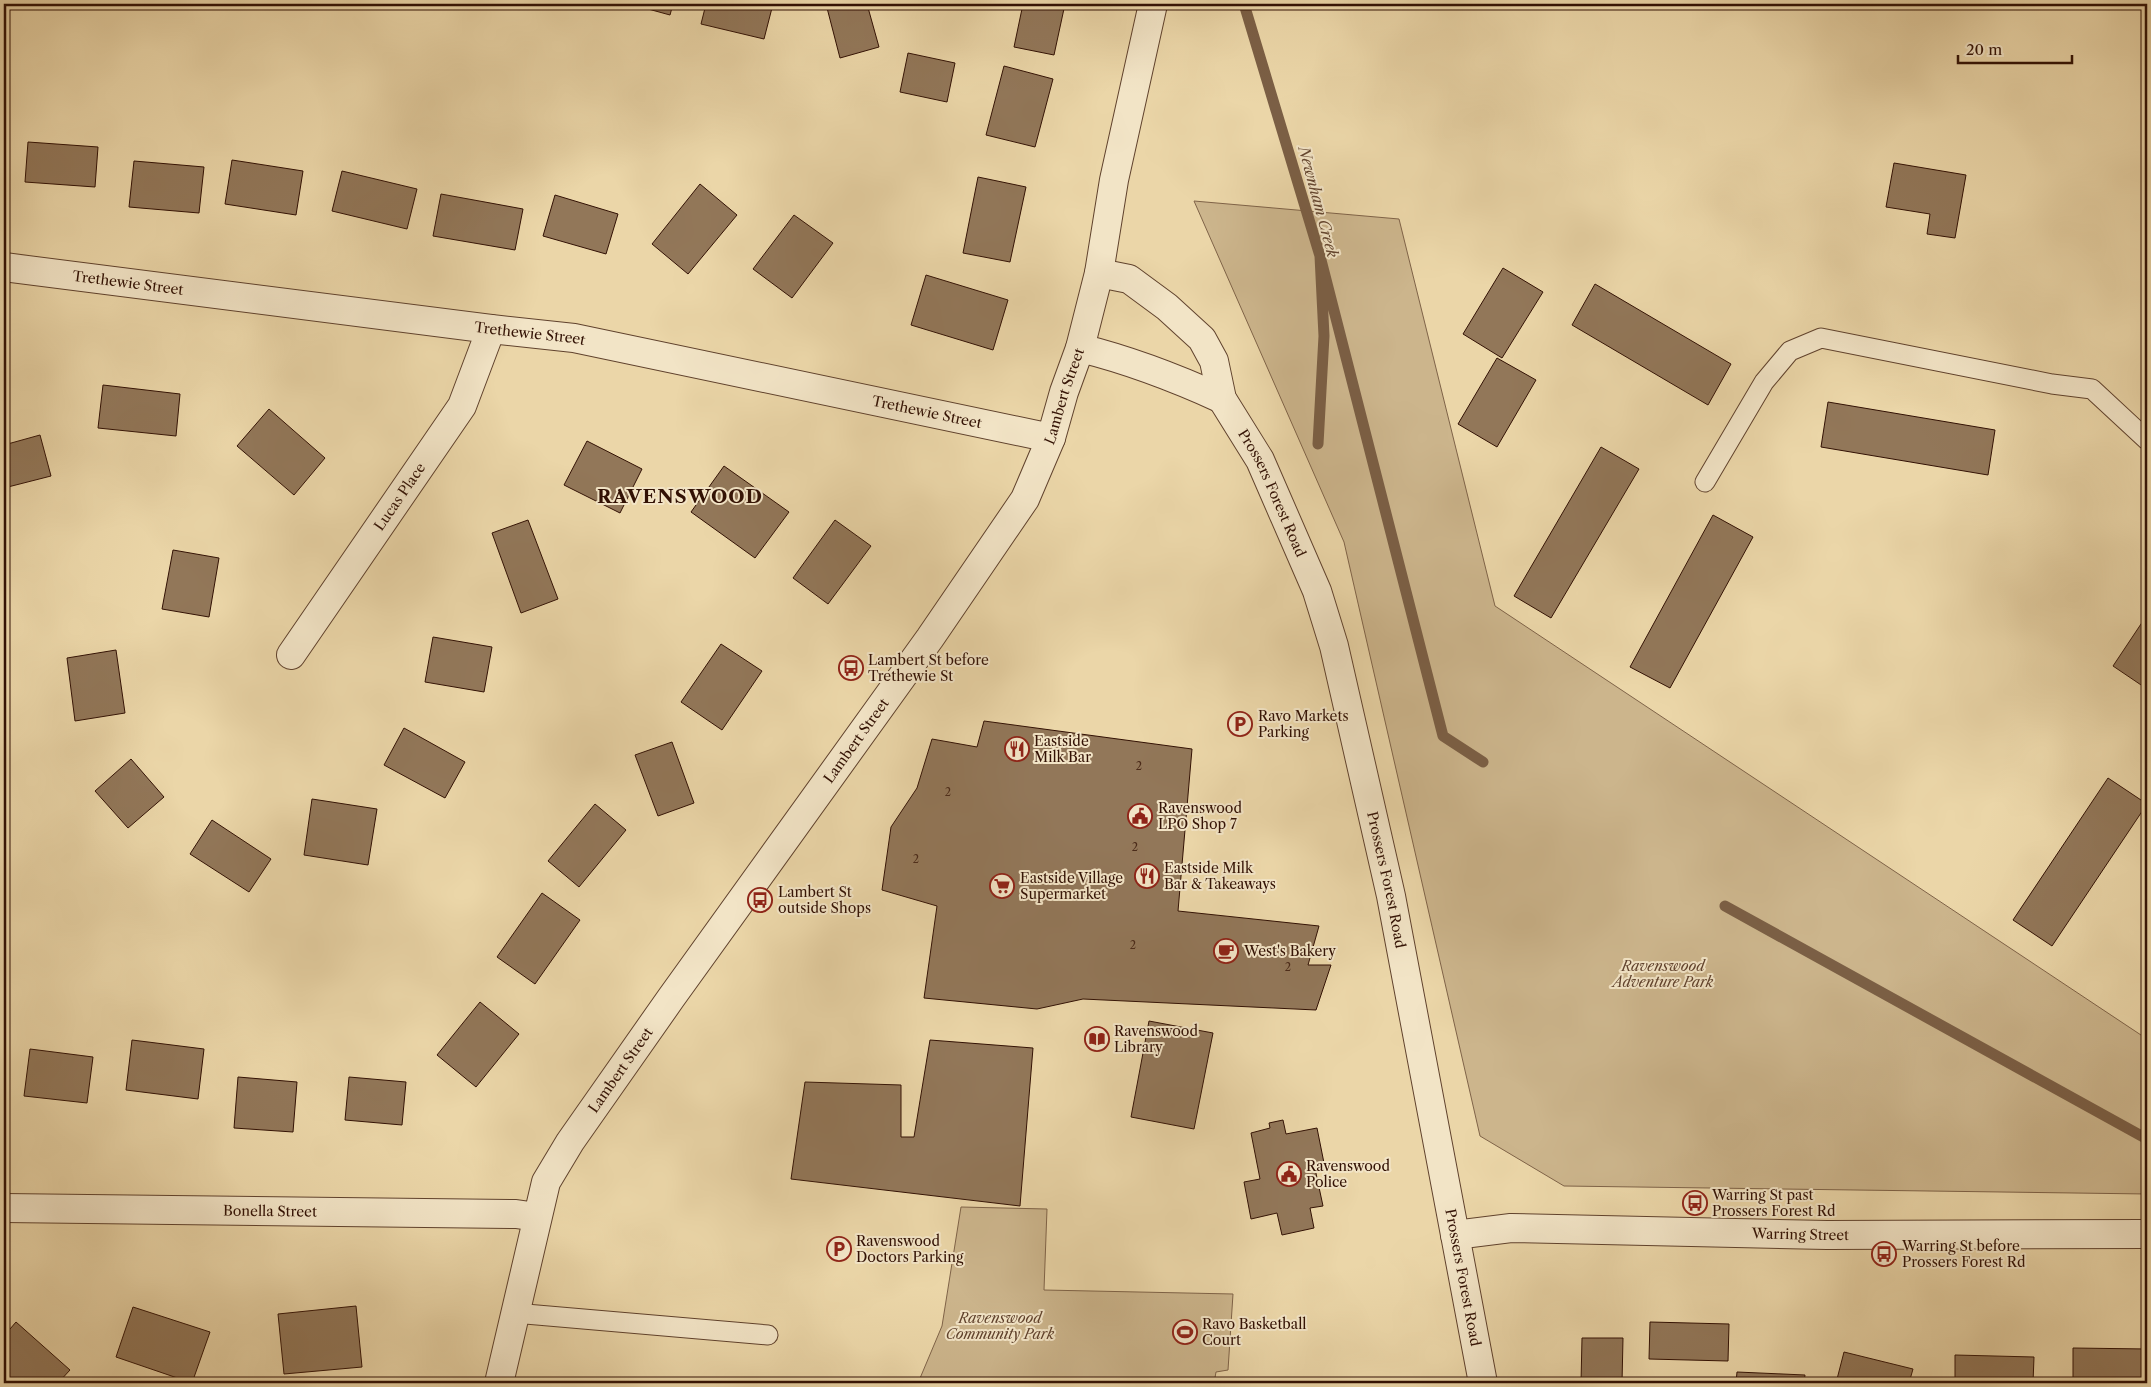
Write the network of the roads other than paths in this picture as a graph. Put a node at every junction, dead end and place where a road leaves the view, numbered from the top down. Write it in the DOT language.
graph roads {
  1 [pos="1152,4"];
  2 [pos="4,267"];
  3 [pos="1099,273"];
  4 [pos="492,329"];
  5 [pos="1080,348"];
  6 [pos="1222,399"];
  7 [pos="1051,438"];
  8 [pos="2147,440"];
  9 [pos="1705,482"];
  10 [pos="291,655"];
  11 [pos="4,1208"];
  12 [pos="537,1217"];
  13 [pos="2147,1234"];
  14 [pos="1455,1235"];
  15 [pos="514,1313"];
  16 [pos="768,1335"];
  17 [pos="499,1383"];
  18 [pos="1483,1383"];
  1 -- 3 [label="street, Lambert Street"];
  2 -- 4 [label="street, Trethewie Street"];
  3 -- 5 [label="street, Lambert Street"];
  3 -- 6 [label="street, Prossers Forest Road"];
  4 -- 7 [label="street, Trethewie Street"];
  4 -- 10 [label="street, Lucas Place"];
  5 -- 6 [label="street"];
  5 -- 7 [label="street, Lambert Street"];
  6 -- 14 [label="street, Prossers Forest Road"];
  7 -- 12 [label="street, Lambert Street"];
  8 -- 9 [label="lane"];
  11 -- 12 [label="street, Bonella Street"];
  12 -- 15 [label="street, Lambert Street"];
  13 -- 14 [label="street, Warring Street"];
  14 -- 18 [label="street, Prossers Forest Road"];
  15 -- 16 [label="lane"];
  15 -- 17 [label="street, Lambert Street"];
}
